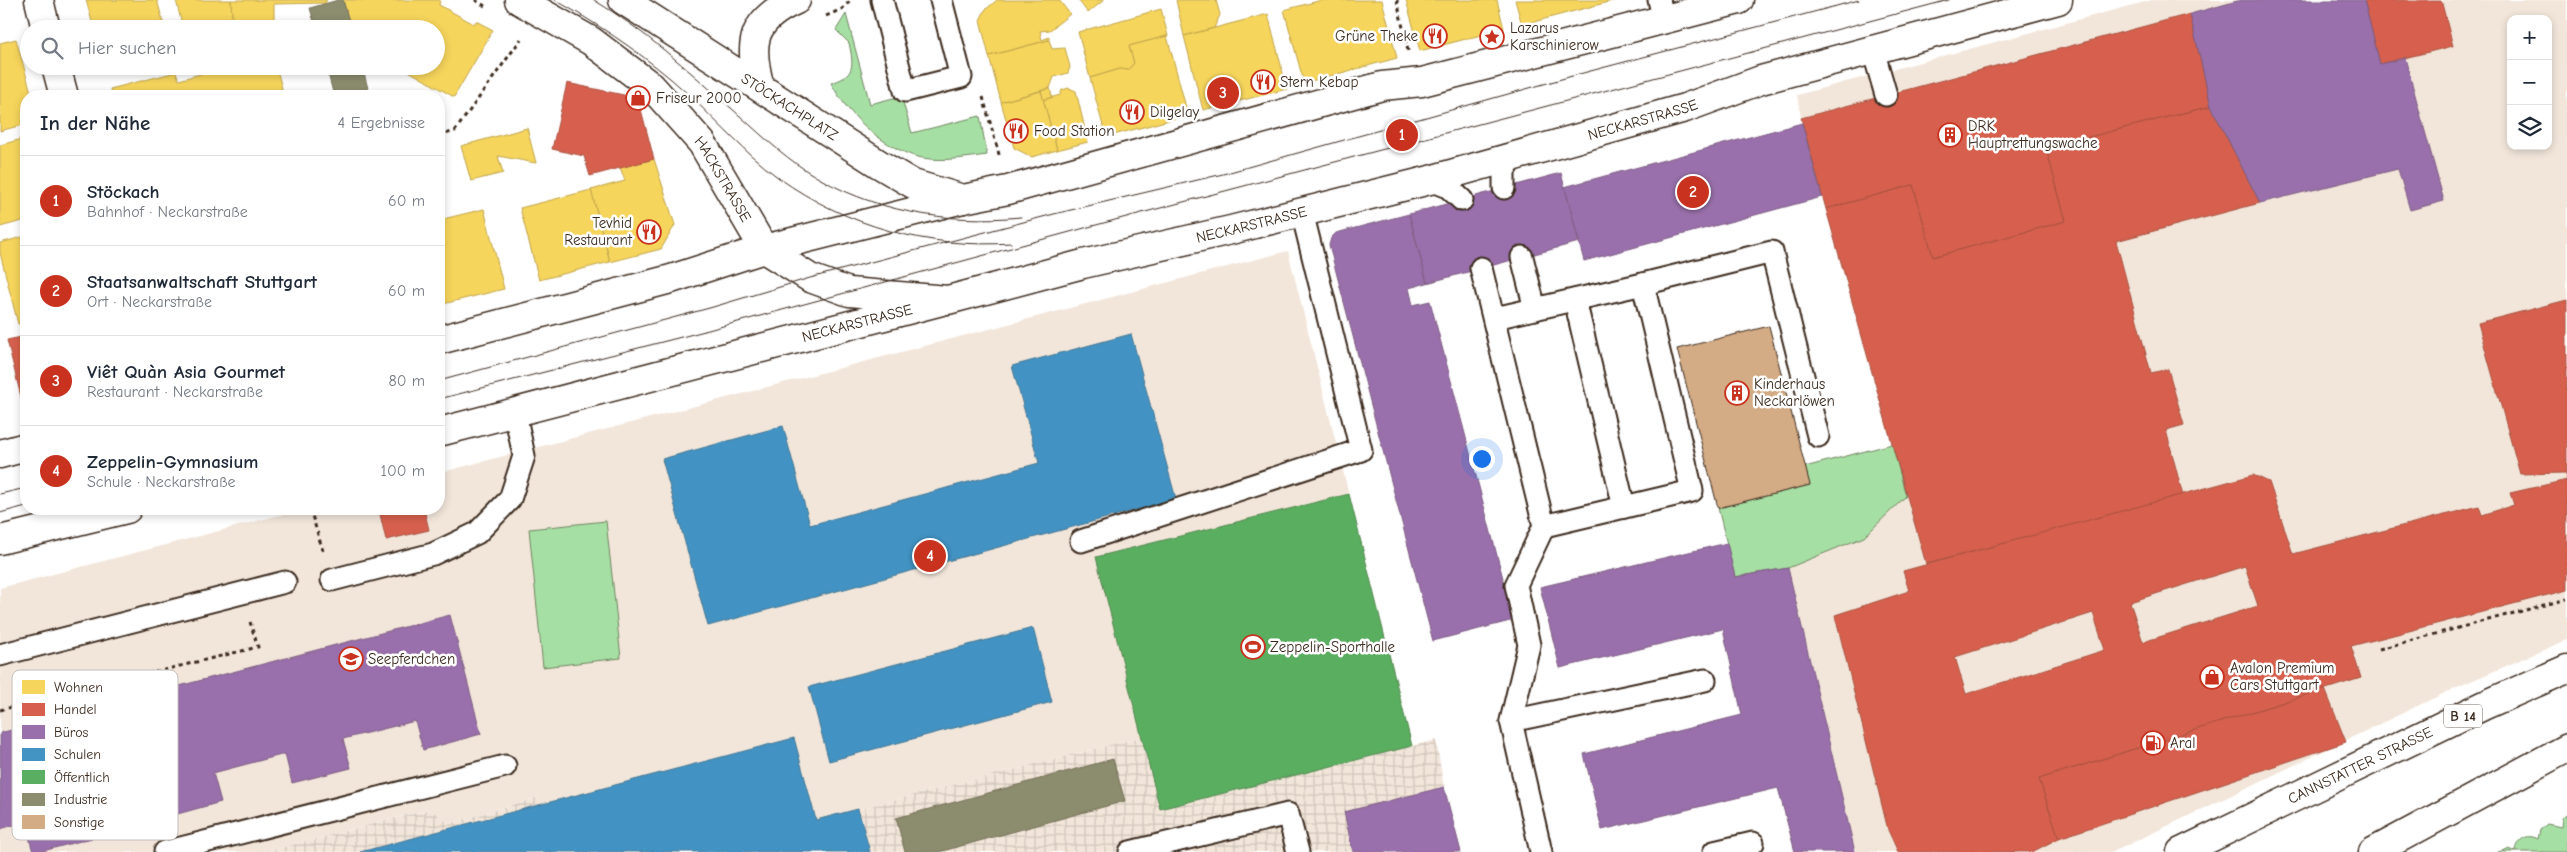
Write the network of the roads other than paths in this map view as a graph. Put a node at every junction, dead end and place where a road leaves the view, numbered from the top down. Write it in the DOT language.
graph roads {
  1 [pos="39,0"];
  2 [pos="519,0"];
  3 [pos="623,0"];
  4 [pos="796,0"];
  5 [pos="941,0"];
  6 [pos="1739,0"];
  7 [pos="2058,0"];
  8 [pos="883,2"];
  9 [pos="1662,10"];
  10 [pos="44,20"];
  11 [pos="1873,50"];
  12 [pos="58,75"];
  13 [pos="760,87"];
  14 [pos="62,90"];
  15 [pos="1886,95"];
  16 [pos="1512,156"];
  17 [pos="1430,180"];
  18 [pos="1504,188"];
  19 [pos="963,199"];
  20 [pos="1462,200"];
  21 [pos="1302,212"];
  22 [pos="764,249"];
  23 [pos="1522,257"];
  24 [pos="1482,268"];
  25 [pos="1643,284"];
  26 [pos="948,300"];
  27 [pos="1575,300"];
  28 [pos="1535,309"];
  29 [pos="1495,318"];
  30 [pos="445,338"];
  31 [pos="515,413"];
  32 [pos="445,430"];
  33 [pos="1818,436"];
  34 [pos="20,449"];
  35 [pos="0,454"];
  36 [pos="1624,507"];
  37 [pos="102,515"];
  38 [pos="1544,526"];
  39 [pos="0,540"];
  40 [pos="1081,541"];
  41 [pos="332,580"];
  42 [pos="285,582"];
  43 [pos="0,655"];
  44 [pos="2567,669"];
  45 [pos="1705,680"];
  46 [pos="1510,721"];
  47 [pos="2567,748"];
  48 [pos="505,766"];
  49 [pos="1752,843"];
  50 [pos="165,852"];
  51 [pos="1130,852"];
  52 [pos="1298,852"];
  53 [pos="1541,852"];
  54 [pos="1714,852"];
  55 [pos="2181,852"];
  56 [pos="2373,852"];
  1 -- 10 [label="main road"];
  2 -- 22 [label="main road, HACKSTRASSE"];
  3 -- 13 [label="main road, STÖCKACHPLATZ"];
  4 -- 13 [label="main road"];
  5 -- 8 [label="lane"];
  6 -- 9 [label="main road"];
  7 -- 11 [label="main road, NECKARSTRASSE"];
  9 -- 19 [label="main road"];
  11 -- 15 [label="lane"];
  11 -- 16 [label="main road, NECKARSTRASSE"];
  12 -- 14 [label="main road"];
  13 -- 19 [label="main road, STÖCKACHPLATZ"];
  16 -- 17 [label="main road, NECKARSTRASSE"];
  16 -- 18 [label="lane"];
  17 -- 20 [label="lane"];
  17 -- 21 [label="main road, NECKARSTRASSE"];
  19 -- 22 [label="main road"];
  21 -- 26 [label="main road, NECKARSTRASSE"];
  21 -- 40 [label="lane"];
  22 -- 26 [label="main road, HACKSTRASSE"];
  22 -- 30 [label="main road"];
  23 -- 28 [label="lane"];
  24 -- 29 [label="lane"];
  25 -- 27 [label="lane"];
  25 -- 33 [label="lane"];
  25 -- 36 [label="lane"];
  26 -- 31 [label="main road, NECKARSTRASSE"];
  27 -- 28 [label="lane"];
  27 -- 36 [label="lane"];
  28 -- 29 [label="lane"];
  29 -- 38 [label="lane"];
  31 -- 32 [label="main road, NECKARSTRASSE"];
  31 -- 41 [label="lane"];
  34 -- 35 [label="main road"];
  36 -- 38 [label="lane"];
  37 -- 39 [label="main road"];
  38 -- 46 [label="lane"];
  42 -- 43 [label="lane"];
  44 -- 55 [label="main road, CANNSTATTER STRASSE / B 14"];
  45 -- 46 [label="lane"];
  46 -- 53 [label="lane"];
  47 -- 56 [label="main road"];
  48 -- 50 [label="lane"];
  49 -- 54 [label="lane"];
  51 -- 52 [label="lane"];
}
